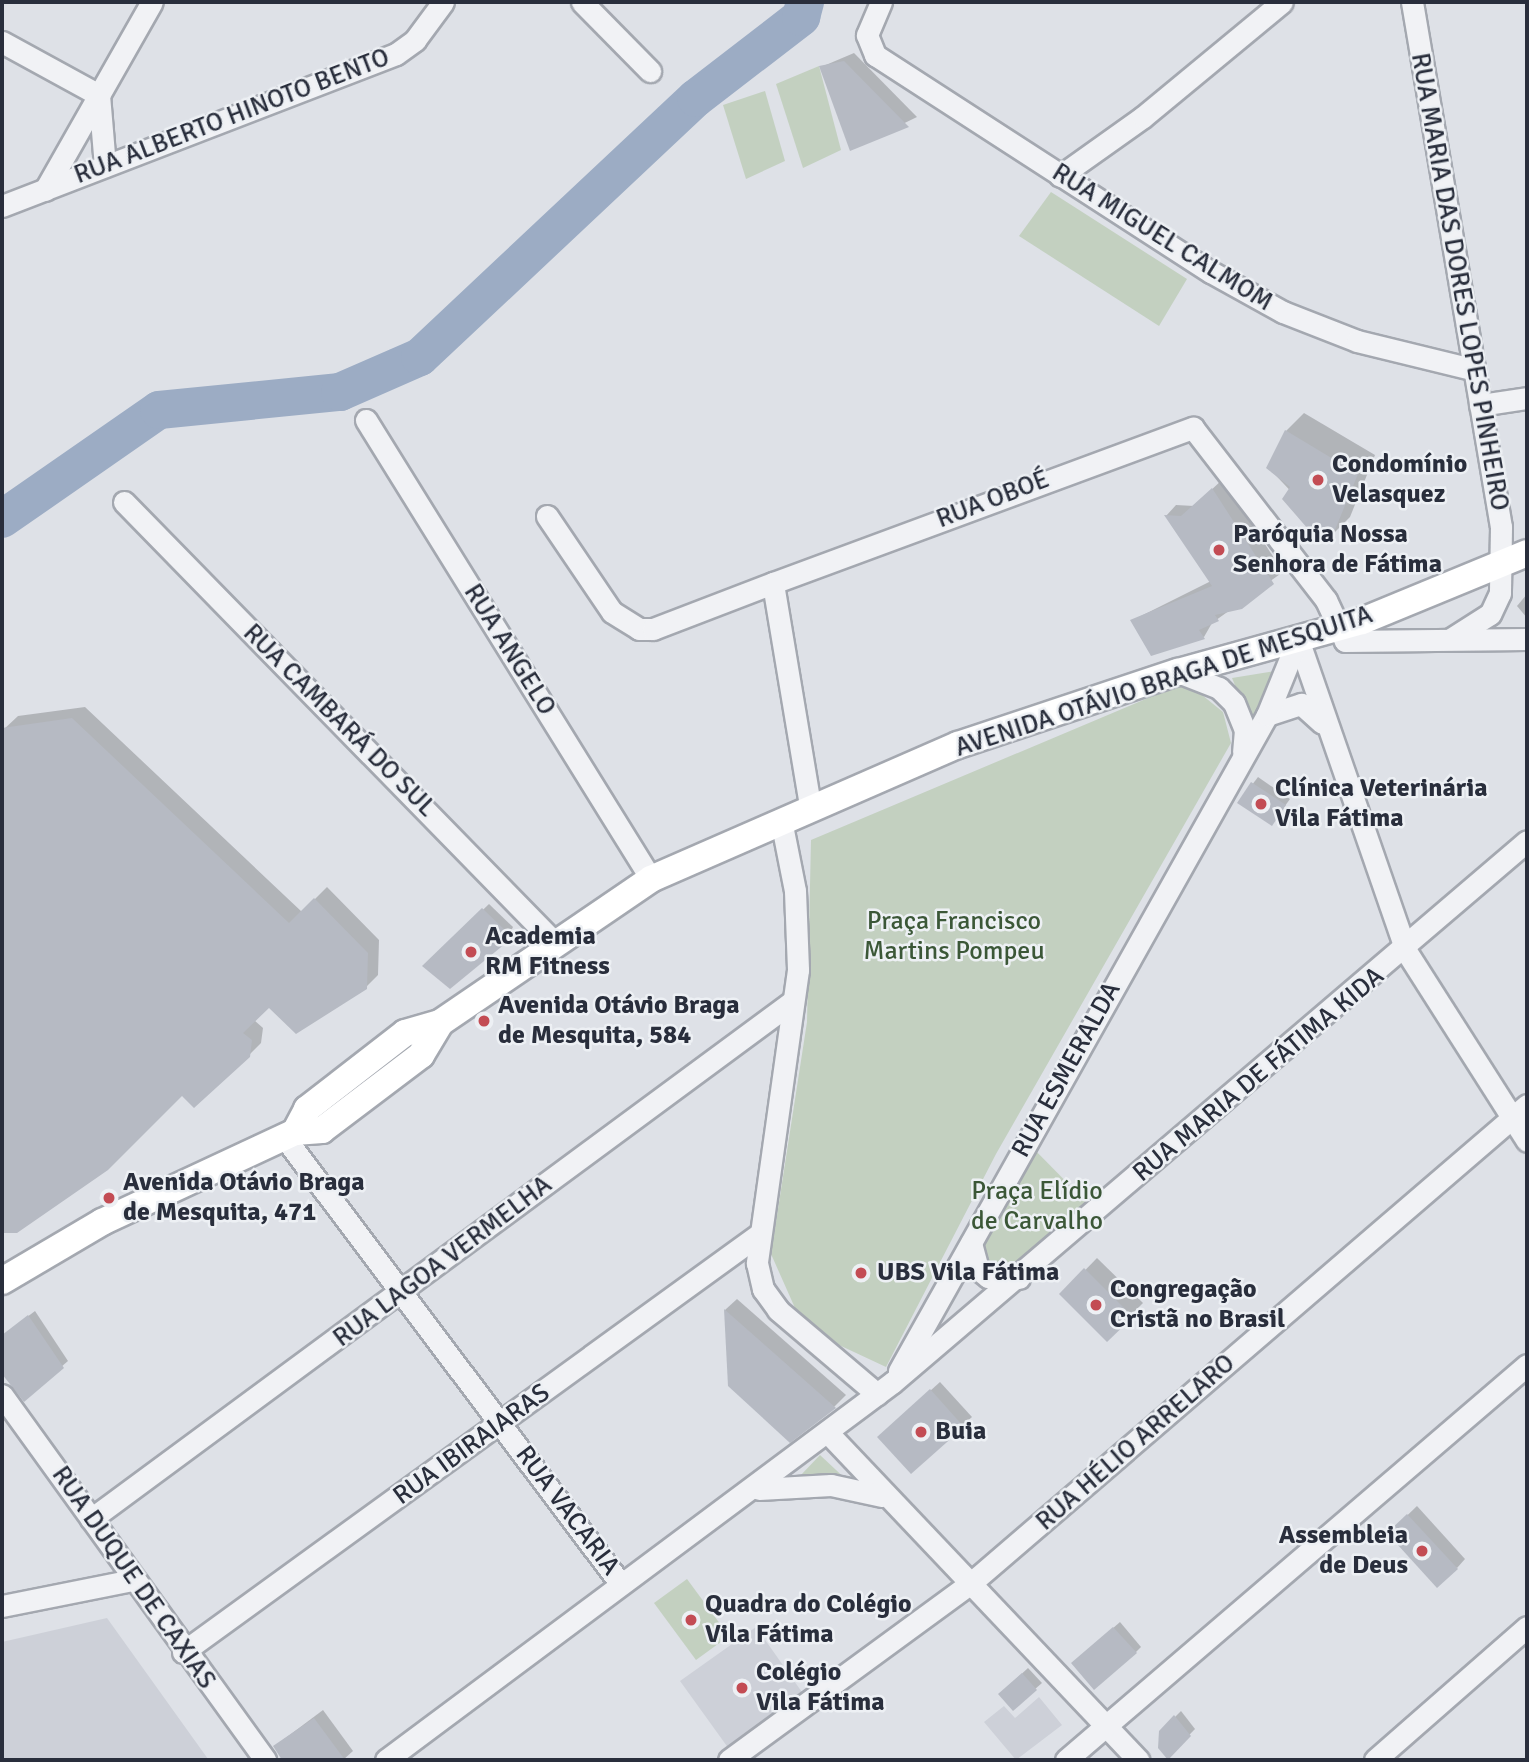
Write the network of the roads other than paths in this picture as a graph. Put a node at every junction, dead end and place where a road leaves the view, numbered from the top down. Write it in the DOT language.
graph roads {
  1 [pos="152,2"];
  2 [pos="443,2"];
  3 [pos="582,2"];
  4 [pos="881,2"];
  5 [pos="1282,2"];
  6 [pos="1412,2"];
  7 [pos="2,42"];
  8 [pos="650,71"];
  9 [pos="99,95"];
  10 [pos="106,166"];
  11 [pos="1060,176"];
  12 [pos="45,190"];
  13 [pos="2,206"];
  14 [pos="1472,369"];
  15 [pos="1527,398"];
  16 [pos="1480,405"];
  17 [pos="366,420"];
  18 [pos="124,502"];
  19 [pos="547,516"];
  20 [pos="1527,553"];
  21 [pos="1499,563"];
  22 [pos="773,583"];
  23 [pos="1336,629"];
  24 [pos="1298,639"];
  25 [pos="1527,639"];
  26 [pos="1447,640"];
  27 [pos="1178,672"];
  28 [pos="1267,715"];
  29 [pos="1325,731"];
  30 [pos="1242,758"];
  31 [pos="810,805"];
  32 [pos="781,820"];
  33 [pos="1527,841"];
  34 [pos="651,879"];
  35 [pos="553,941"];
  36 [pos="1406,951"];
  37 [pos="793,1001"];
  38 [pos="1519,1112"];
  39 [pos="290,1135"];
  40 [pos="1527,1141"];
  41 [pos="758,1235"];
  42 [pos="971,1243"];
  43 [pos="1019,1278"];
  44 [pos="2,1281"];
  45 [pos="405,1292"];
  46 [pos="1527,1366"];
  47 [pos="885,1388"];
  48 [pos="2,1395"];
  49 [pos="503,1424"];
  50 [pos="828,1433"];
  51 [pos="757,1489"];
  52 [pos="884,1497"];
  53 [pos="90,1519"];
  54 [pos="132,1580"];
  55 [pos="621,1583"];
  56 [pos="971,1583"];
  57 [pos="2,1606"];
  58 [pos="1527,1627"];
  59 [pos="183,1652"];
  60 [pos="1108,1729"];
  61 [pos="265,1760"];
  62 [pos="386,1760"];
  63 [pos="729,1760"];
  64 [pos="1066,1760"];
  65 [pos="1138,1760"];
  66 [pos="1375,1760"];
  1 -- 9 [label="street"];
  2 -- 10 [label="street, RUA ALBERTO HINOTO BENTO"];
  3 -- 8 [label="street"];
  4 -- 11 [label="street, RUA MIGUEL CALMOM"];
  5 -- 11 [label="street"];
  6 -- 14 [label="street, RUA MARIA DAS DORES LOPES PINHEIRO"];
  7 -- 9 [label="street"];
  9 -- 10 [label="street"];
  9 -- 12 [label="street"];
  10 -- 12 [label="street, RUA ALBERTO HINOTO BENTO"];
  11 -- 14 [label="street, RUA MIGUEL CALMOM"];
  12 -- 13 [label="street, RUA ALBERTO HINOTO BENTO"];
  14 -- 16 [label="street, RUA MARIA DAS DORES LOPES PINHEIRO"];
  15 -- 16 [label="street"];
  16 -- 21 [label="street, RUA MARIA DAS DORES LOPES PINHEIRO"];
  17 -- 34 [label="street, RUA ANGELO"];
  18 -- 35 [label="street, RUA CAMBARÁ DO SUL"];
  19 -- 22 [label="street"];
  20 -- 21 [label="main road, AVENIDA OTÁVIO BRAGA DE MESQUITA"];
  21 -- 23 [label="main road, AVENIDA OTÁVIO BRAGA DE MESQUITA"];
  21 -- 26 [label="street, RUA MARIA DAS DORES LOPES PINHEIRO"];
  22 -- 23 [label="street, RUA OBOÉ"];
  22 -- 31 [label="street"];
  23 -- 24 [label="main road, AVENIDA OTÁVIO BRAGA DE MESQUITA"];
  23 -- 26 [label="street"];
  24 -- 27 [label="main road, AVENIDA OTÁVIO BRAGA DE MESQUITA"];
  24 -- 28 [label="street, RUA ESMERALDA"];
  24 -- 29 [label="street"];
  25 -- 26 [label="street"];
  27 -- 30 [label="street, RUA ESMERALDA"];
  27 -- 31 [label="main road, AVENIDA OTÁVIO BRAGA DE MESQUITA"];
  28 -- 29 [label="street"];
  28 -- 30 [label="street, RUA ESMERALDA"];
  29 -- 36 [label="street"];
  30 -- 42 [label="street, RUA ESMERALDA"];
  31 -- 32 [label="main road, AVENIDA OTÁVIO BRAGA DE MESQUITA"];
  32 -- 34 [label="main road, AVENIDA OTÁVIO BRAGA DE MESQUITA"];
  32 -- 37 [label="street"];
  33 -- 36 [label="street, RUA MARIA DE FÁTIMA KIDA"];
  34 -- 35 [label="main road, AVENIDA OTÁVIO BRAGA DE MESQUITA"];
  35 -- 39 [label="main road, AVENIDA OTÁVIO BRAGA DE MESQUITA"];
  36 -- 38 [label="street"];
  36 -- 43 [label="street, RUA MARIA DE FÁTIMA KIDA"];
  37 -- 41 [label="street"];
  37 -- 45 [label="street, RUA LAGOA VERMELHA"];
  38 -- 40 [label="street"];
  38 -- 56 [label="street, RUA HÉLIO ARRELARO"];
  39 -- 44 [label="main road, AVENIDA OTÁVIO BRAGA DE MESQUITA"];
  39 -- 45 [label="street, RUA VACARIA"];
  41 -- 47 [label="street"];
  41 -- 49 [label="street, RUA IBIRAIARAS"];
  42 -- 43 [label="street"];
  42 -- 47 [label="street, RUA ESMERALDA"];
  43 -- 47 [label="street, RUA MARIA DE FÁTIMA KIDA"];
  45 -- 49 [label="street, RUA VACARIA"];
  45 -- 53 [label="street, RUA LAGOA VERMELHA"];
  46 -- 60 [label="street"];
  47 -- 50 [label="street, RUA MARIA DE FÁTIMA KIDA"];
  48 -- 53 [label="street, RUA DUQUE DE CAXIAS"];
  49 -- 55 [label="street, RUA VACARIA"];
  49 -- 59 [label="street, RUA IBIRAIARAS"];
  50 -- 51 [label="street, RUA MARIA DE FÁTIMA KIDA"];
  50 -- 52 [label="street"];
  51 -- 52 [label="street"];
  51 -- 55 [label="street, RUA MARIA DE FÁTIMA KIDA"];
  52 -- 56 [label="street"];
  53 -- 54 [label="street, RUA DUQUE DE CAXIAS"];
  54 -- 57 [label="street"];
  54 -- 59 [label="street, RUA DUQUE DE CAXIAS"];
  55 -- 62 [label="street, RUA MARIA DE FÁTIMA KIDA"];
  56 -- 60 [label="street"];
  56 -- 63 [label="street, RUA HÉLIO ARRELARO"];
  58 -- 66 [label="street"];
  59 -- 61 [label="street, RUA DUQUE DE CAXIAS"];
  60 -- 64 [label="street"];
  60 -- 65 [label="street"];
}
